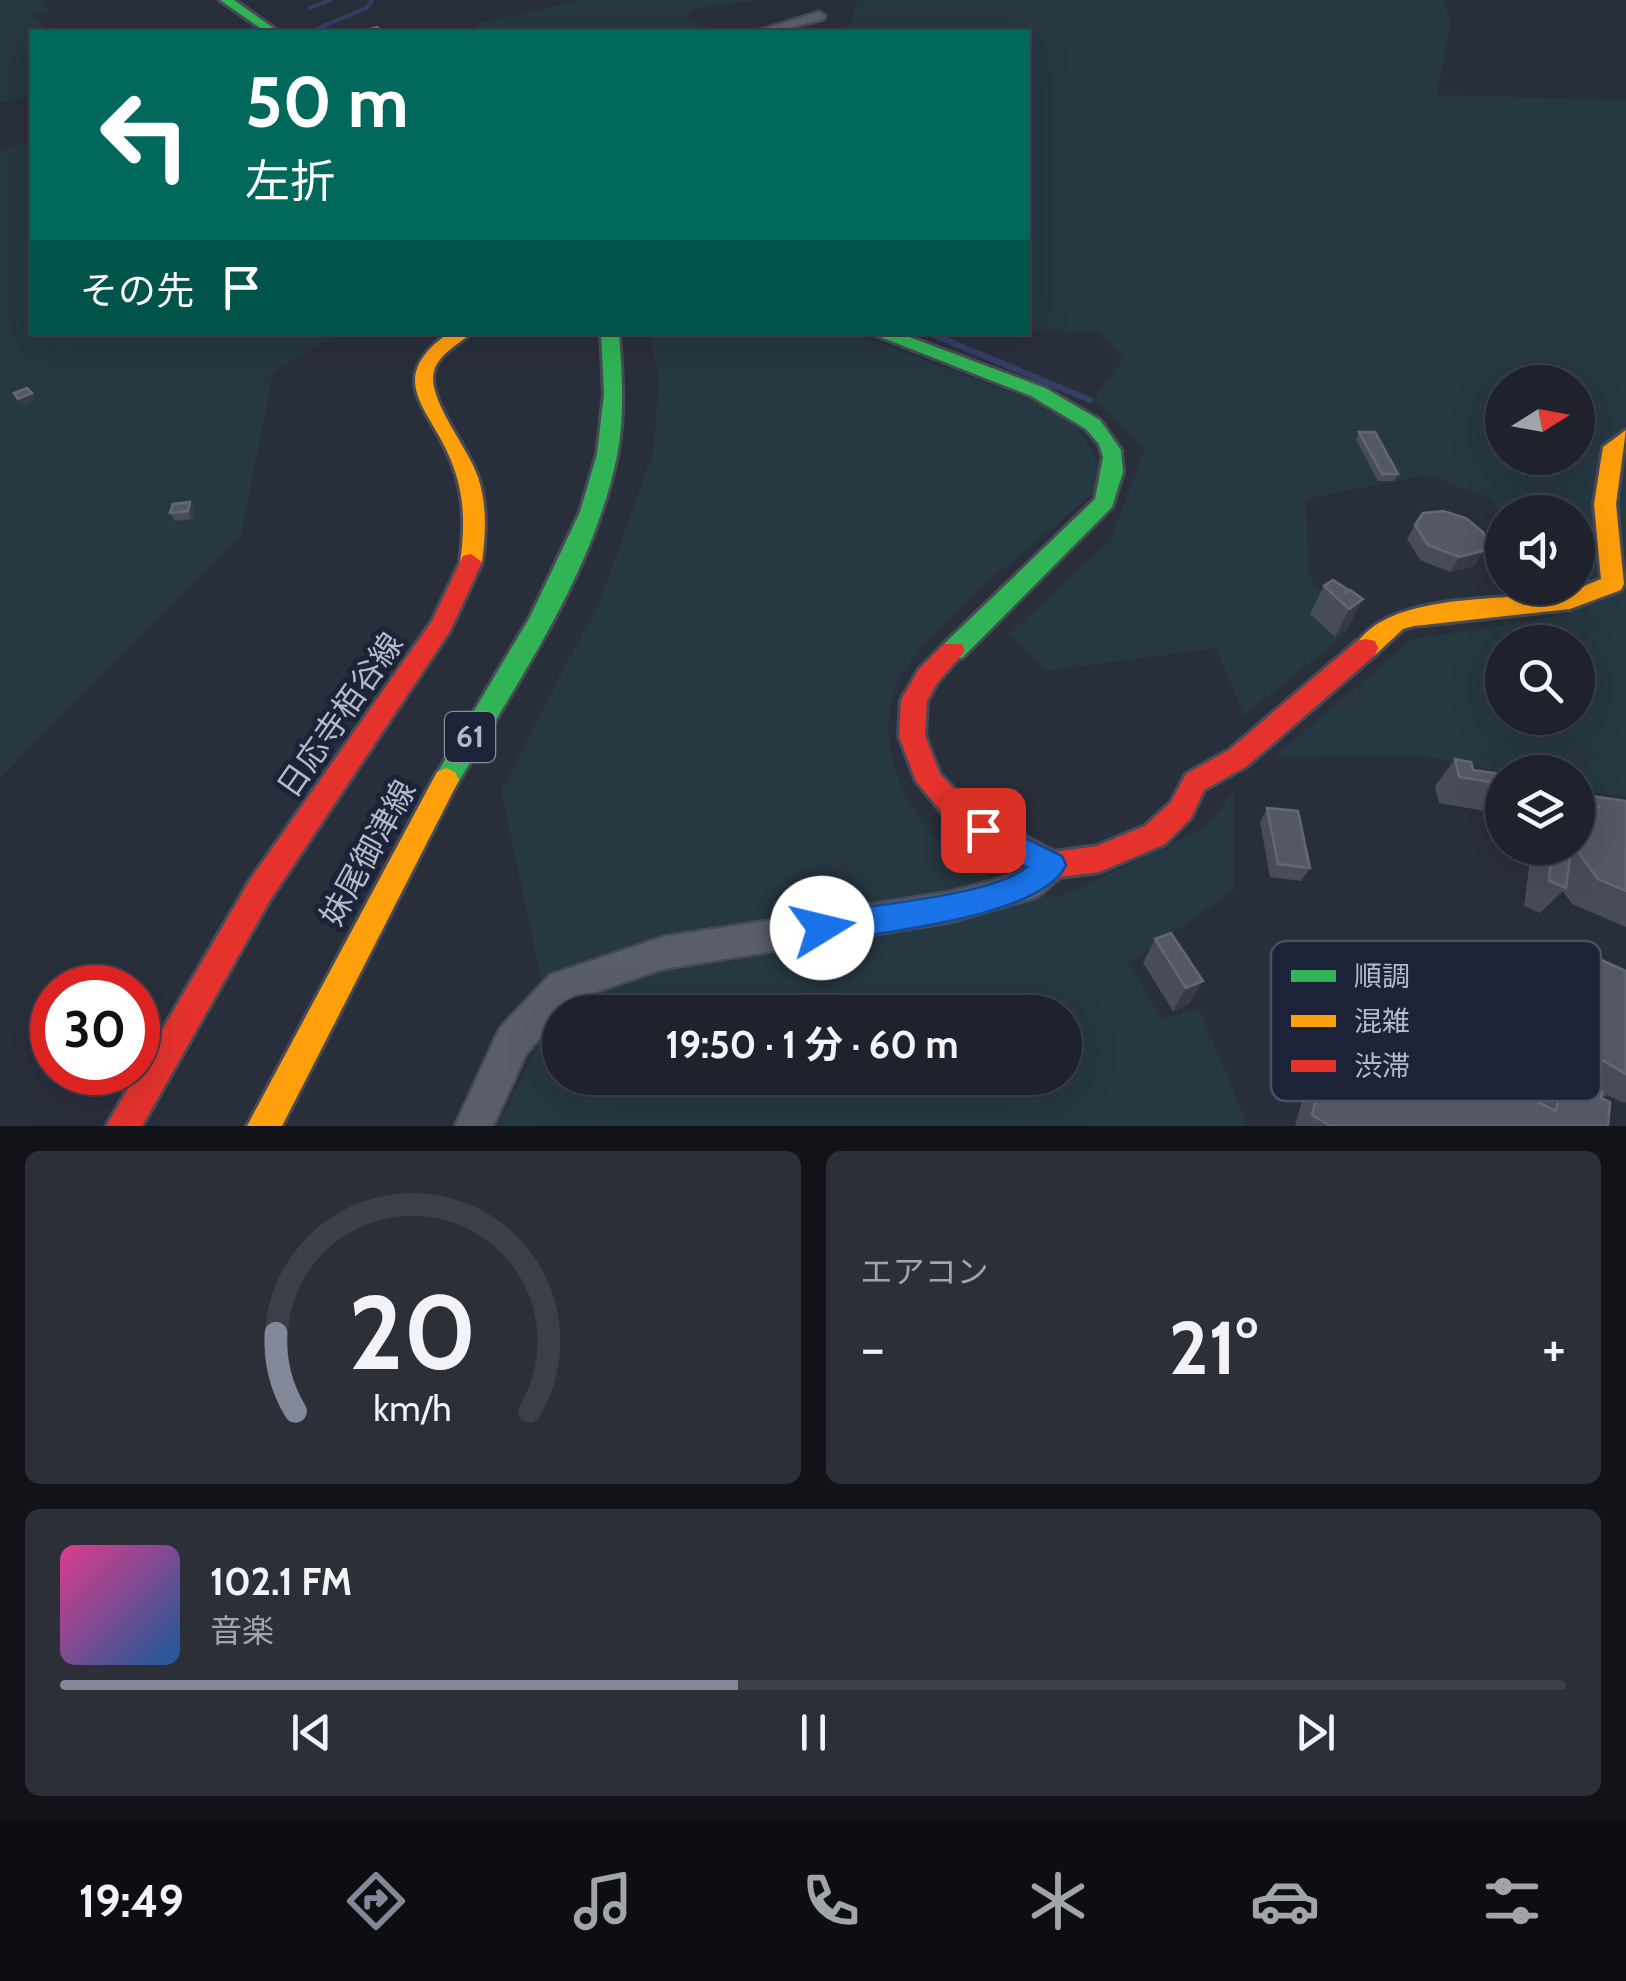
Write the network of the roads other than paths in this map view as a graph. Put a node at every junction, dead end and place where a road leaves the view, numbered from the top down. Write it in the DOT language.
graph roads {
  1 [pos="226,0"];
  2 [pos="819,16"];
  3 [pos="270,30"];
  4 [pos="768,30"];
  5 [pos="459,335"];
  6 [pos="611,335"];
  7 [pos="885,335"];
  8 [pos="1626,436"];
  9 [pos="1052,865"];
  10 [pos="123,1126"];
  11 [pos="264,1126"];
  12 [pos="474,1126"];
  1 -- 3 [label="main road"];
  2 -- 4 [label="street"];
  5 -- 10 [label="main road, 日応寺栢谷線"];
  6 -- 11 [label="main road, 妹尾御津線 / 61"];
  7 -- 9 [label="main road"];
  8 -- 9 [label="main road"];
  9 -- 12 [label="street"];
}
